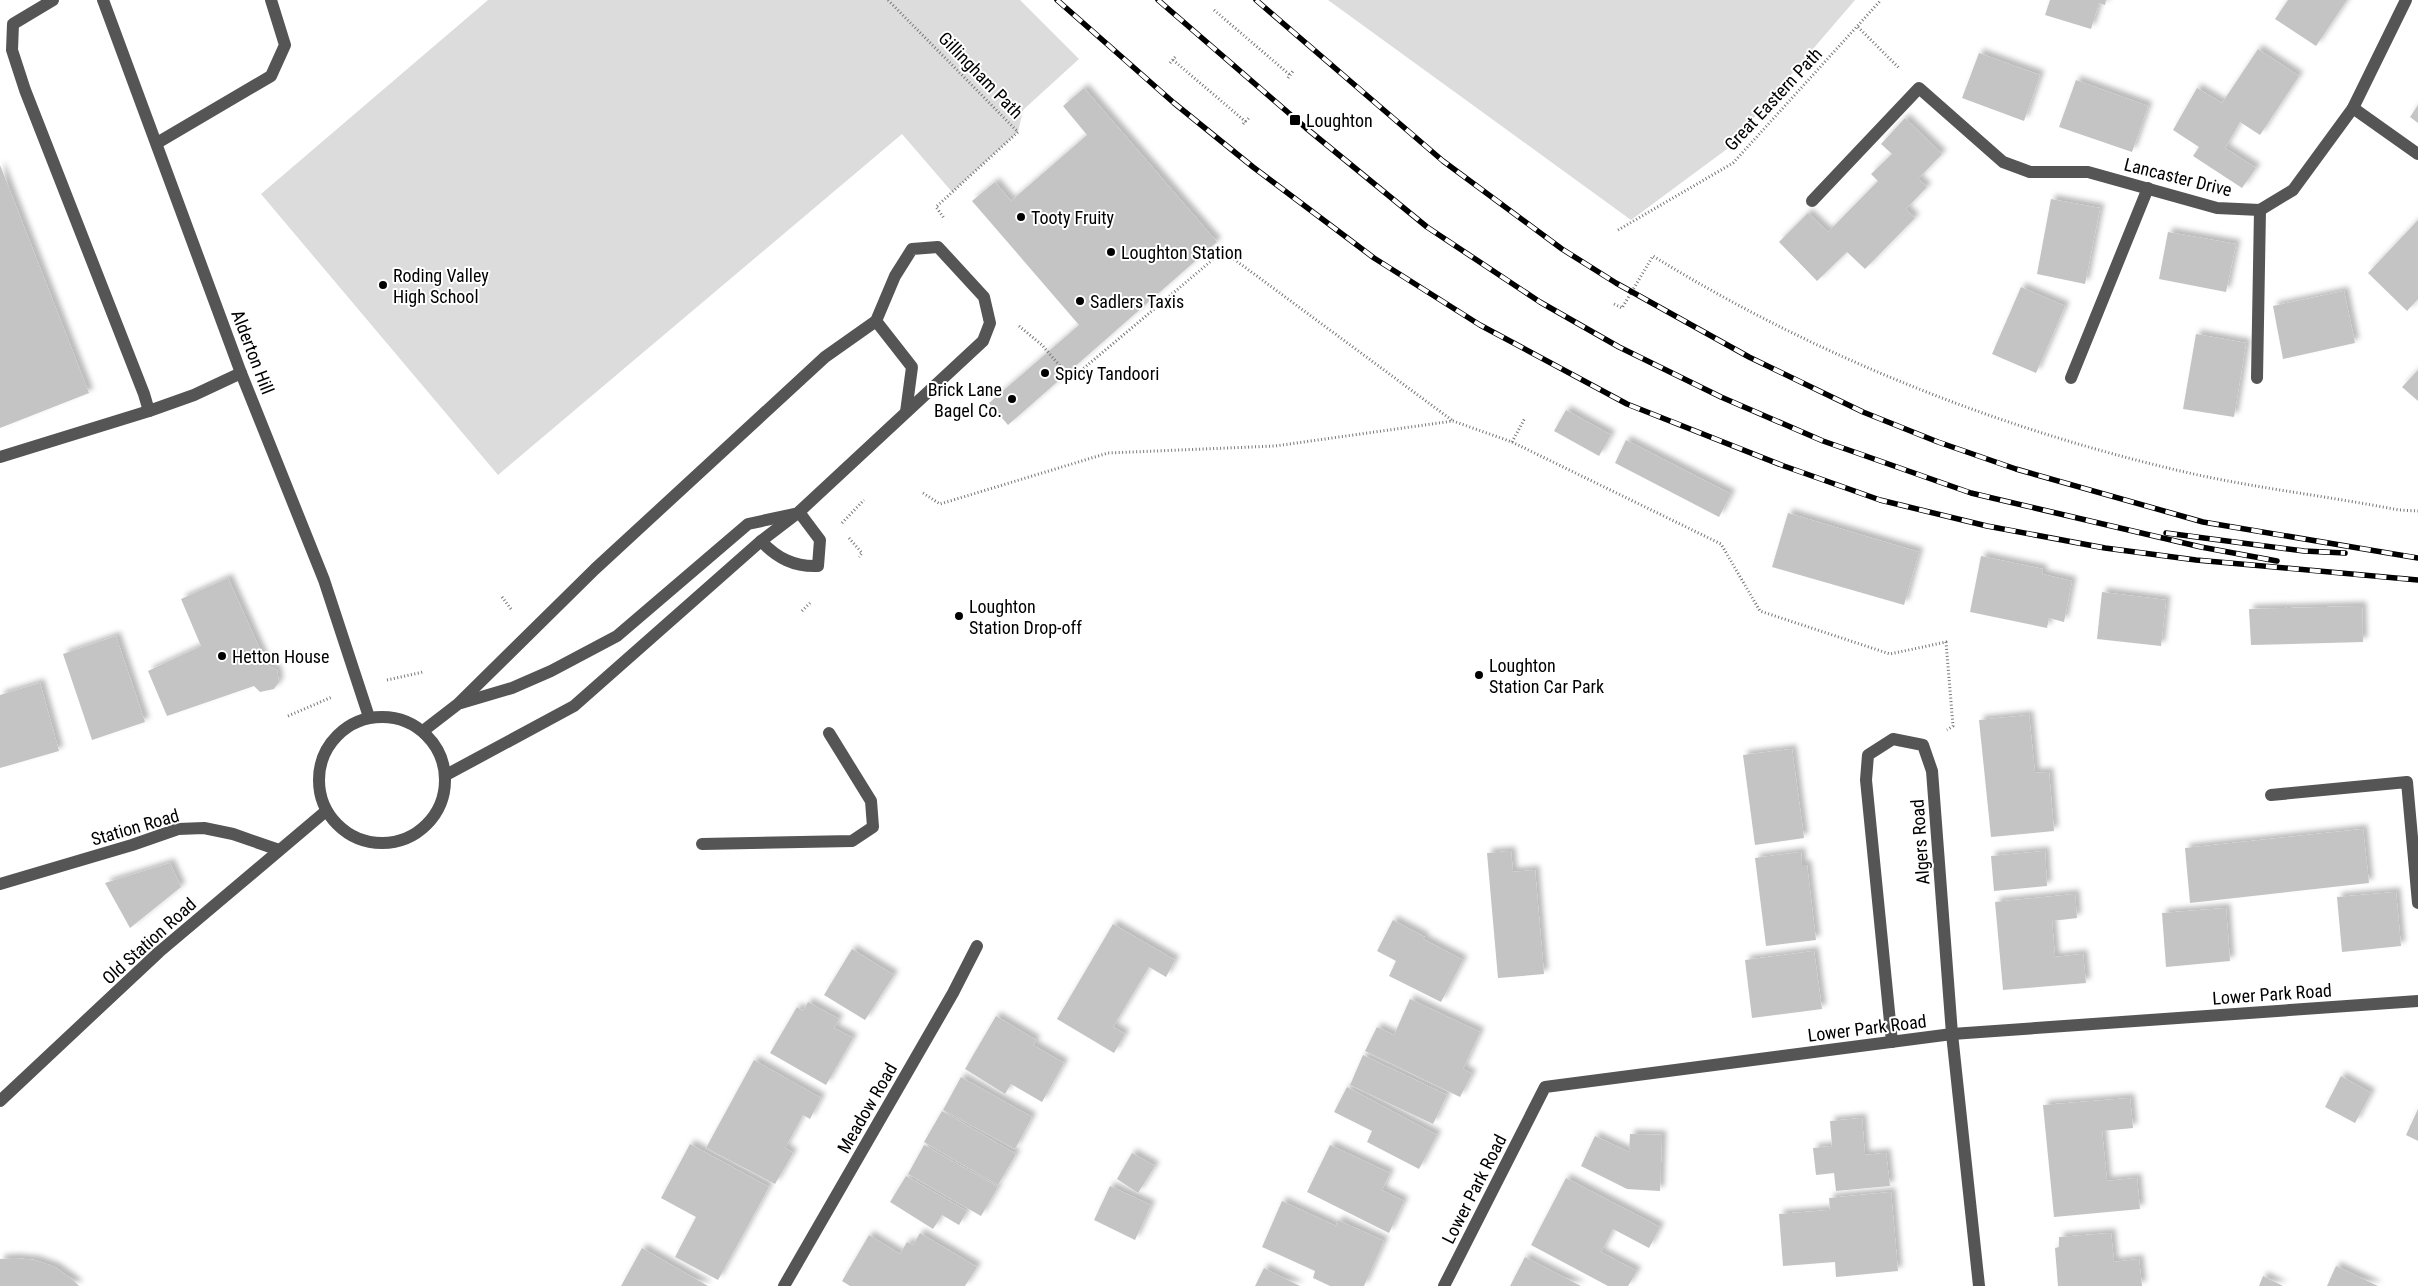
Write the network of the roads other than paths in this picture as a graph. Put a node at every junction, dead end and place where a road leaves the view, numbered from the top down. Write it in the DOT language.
graph roads {
  1 [pos="53,0"];
  2 [pos="103,0"];
  3 [pos="271,0"];
  4 [pos="2406,0"];
  5 [pos="2353,108"];
  6 [pos="157,143"];
  7 [pos="2418,154"];
  8 [pos="2148,188"];
  9 [pos="1812,201"];
  10 [pos="2260,210"];
  11 [pos="876,321"];
  12 [pos="241,372"];
  13 [pos="2071,378"];
  14 [pos="2257,378"];
  15 [pos="149,411"];
  16 [pos="906,412"];
  17 [pos="0,457"];
  18 [pos="799,512"];
  19 [pos="761,541"];
  20 [pos="458,704"];
  21 [pos="369,717"];
  22 [pos="423,731"];
  23 [pos="829,732"];
  24 [pos="446,775"];
  25 [pos="2271,795"];
  26 [pos="326,811"];
  27 [pos="702,844"];
  28 [pos="279,850"];
  29 [pos="0,884"];
  30 [pos="2418,903"];
  31 [pos="977,946"];
  32 [pos="2418,1001"];
  33 [pos="1952,1034"];
  34 [pos="1892,1042"];
  35 [pos="0,1102"];
  36 [pos="784,1286"];
  37 [pos="1444,1286"];
  38 [pos="1979,1286"];
  1 -- 15 [label="street"];
  2 -- 6 [label="street, Alderton Hill"];
  3 -- 6 [label="street"];
  4 -- 5 [label="street"];
  5 -- 7 [label="street"];
  5 -- 10 [label="street"];
  6 -- 12 [label="street, Alderton Hill"];
  8 -- 9 [label="street, Lancaster Drive"];
  8 -- 10 [label="street, Lancaster Drive"];
  8 -- 13 [label="street"];
  10 -- 14 [label="street"];
  11 -- 16 [label="street"];
  11 -- 16 [label="street"];
  11 -- 20 [label="street"];
  12 -- 15 [label="street"];
  12 -- 21 [label="street, Alderton Hill"];
  15 -- 17 [label="street"];
  16 -- 18 [label="street"];
  18 -- 19 [label="street"];
  18 -- 19 [label="street"];
  18 -- 20 [label="street"];
  19 -- 24 [label="street"];
  20 -- 22 [label="street"];
  21 -- 22 [label="street"];
  21 -- 26 [label="street"];
  22 -- 24 [label="street"];
  23 -- 27 [label="street"];
  24 -- 26 [label="street"];
  25 -- 30 [label="street"];
  26 -- 28 [label="street, Old Station Road"];
  28 -- 29 [label="street, Station Road"];
  28 -- 35 [label="street, Old Station Road"];
  31 -- 36 [label="street, Meadow Road"];
  32 -- 33 [label="street, Lower Park Road"];
  33 -- 34 [label="street, Lower Park Road"];
  33 -- 34 [label="street, Algers Road"];
  33 -- 38 [label="street, Algers Road"];
  34 -- 37 [label="street, Lower Park Road"];
}
